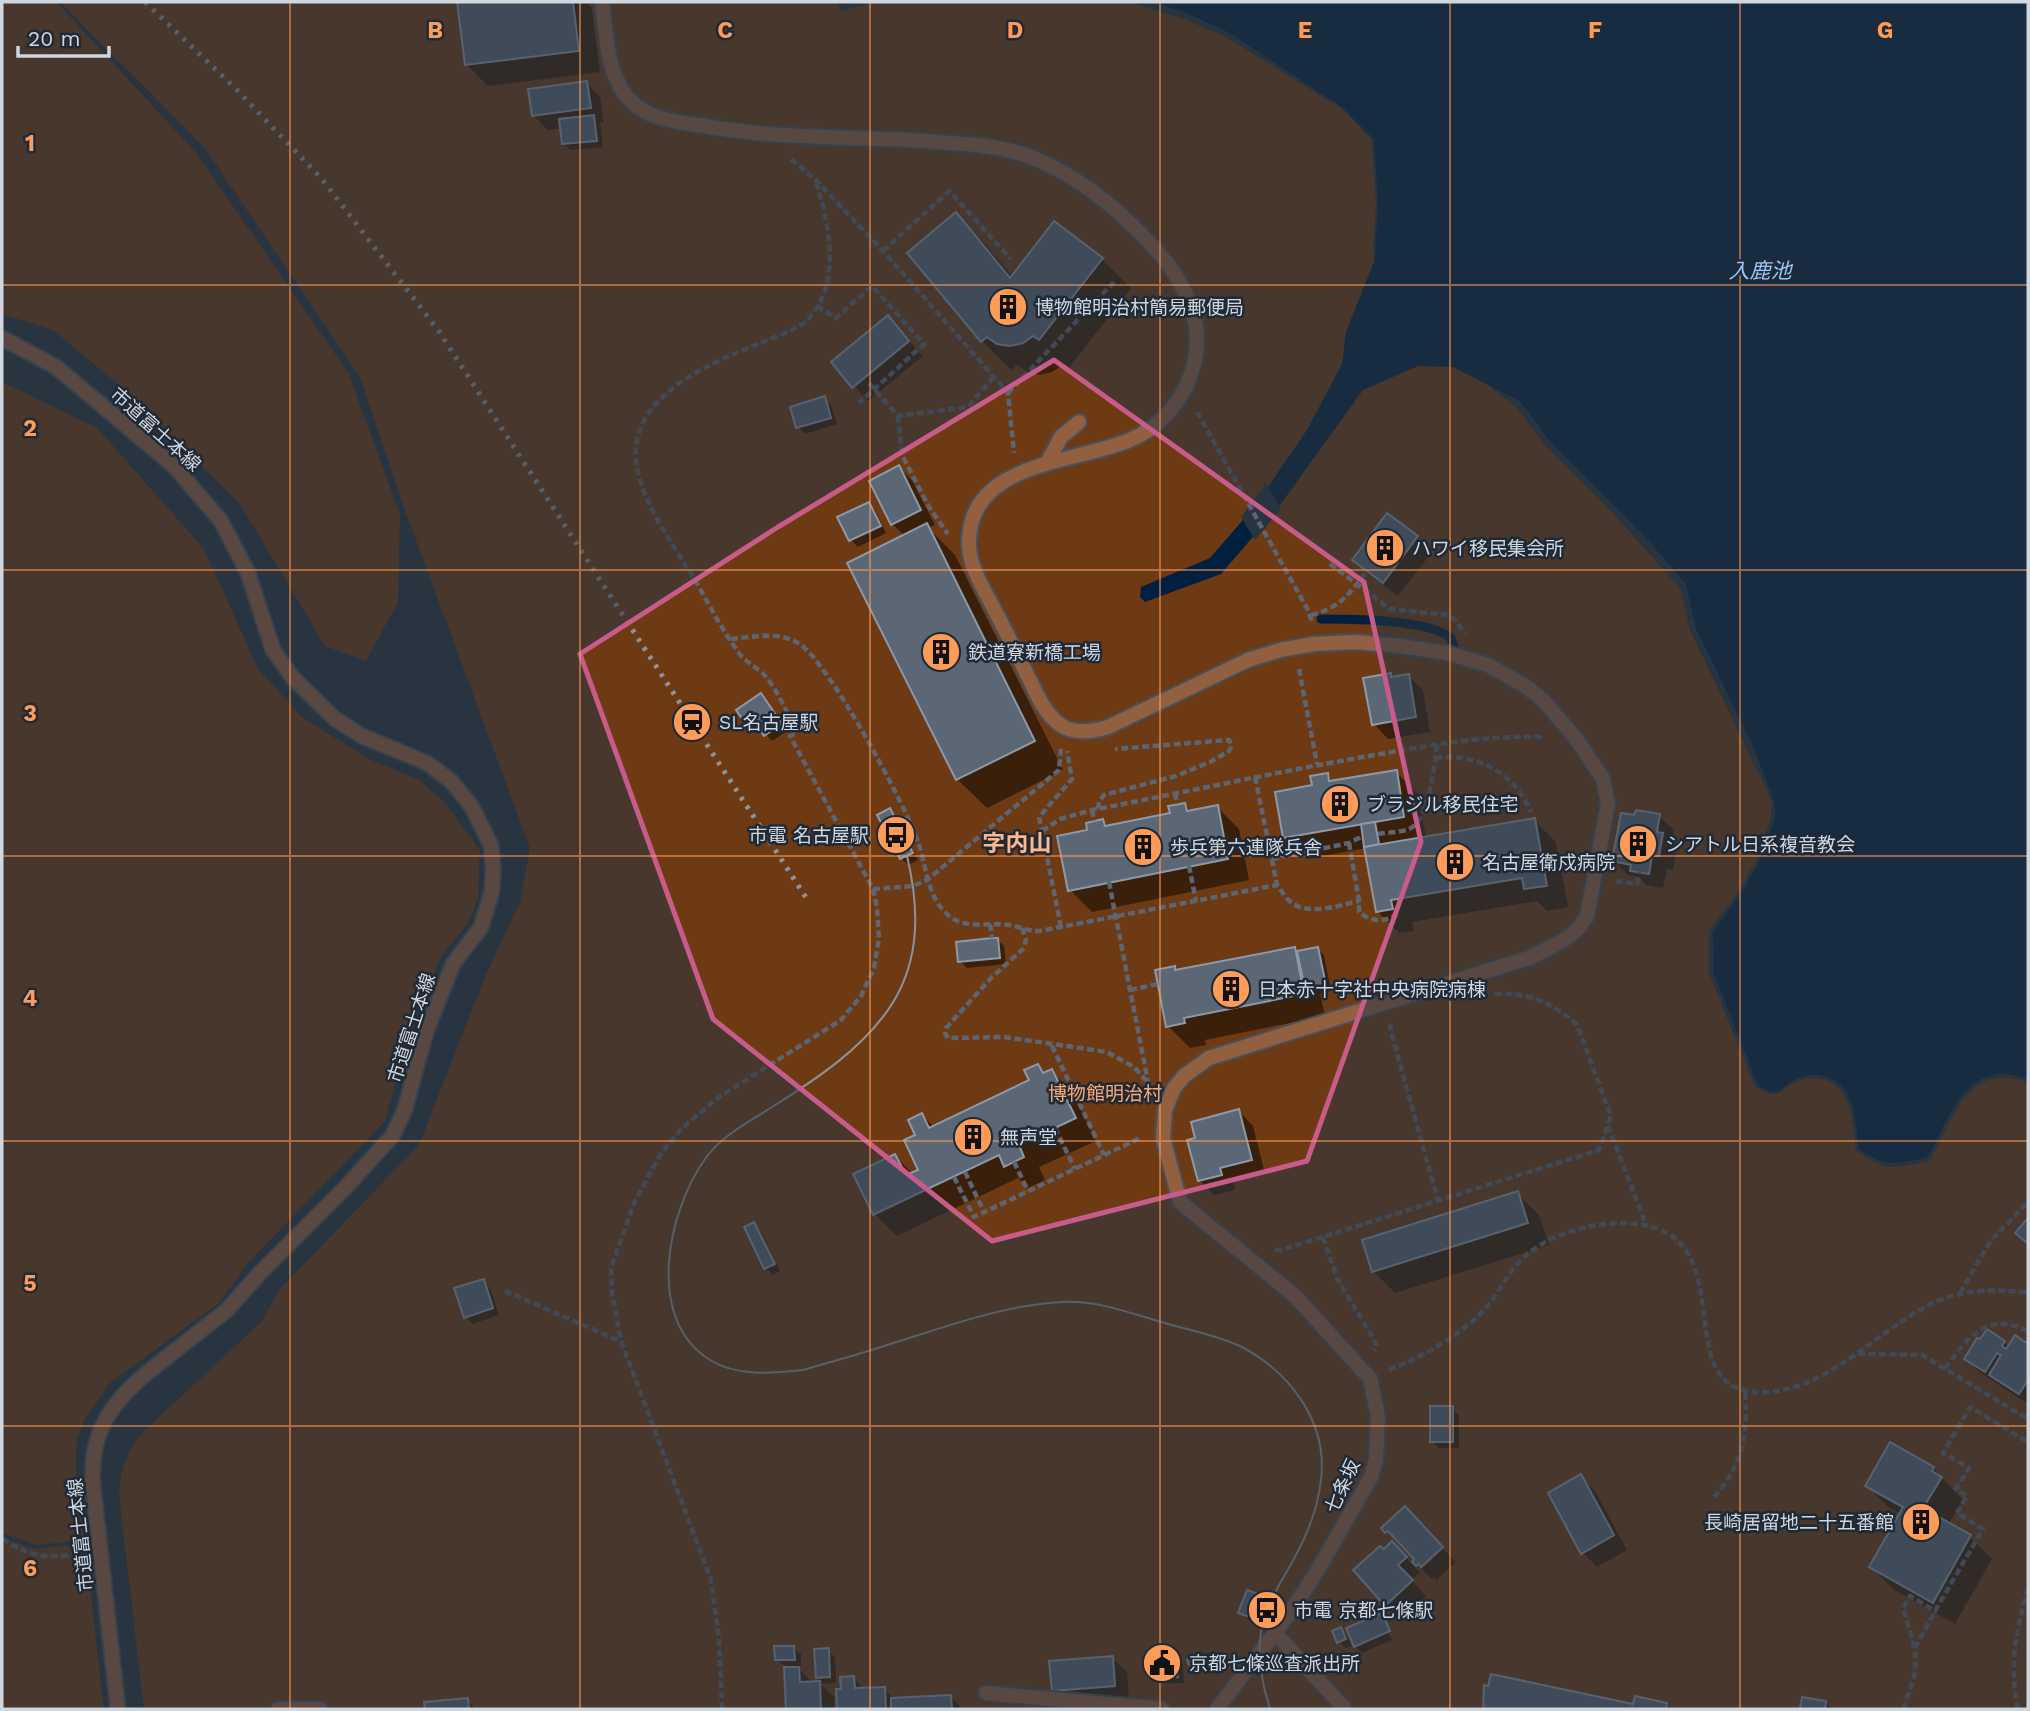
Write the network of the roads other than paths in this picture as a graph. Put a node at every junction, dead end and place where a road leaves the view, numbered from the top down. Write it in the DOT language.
graph roads {
  1 [pos="602,2"];
  2 [pos="2,338"];
  3 [pos="1079,422"];
  4 [pos="1047,463"];
  5 [pos="1276,1634"];
  6 [pos="986,1693"];
  7 [pos="1084,1706"];
  8 [pos="118,1709"];
  9 [pos="278,1709"];
  10 [pos="320,1709"];
  11 [pos="1162,1709"];
  12 [pos="1217,1709"];
  13 [pos="1345,1709"];
  1 -- 4 [label="street"];
  2 -- 8 [label="street, 市道富士本線"];
  3 -- 4 [label="street"];
  4 -- 5 [label="street, 七条坂"];
  5 -- 12 [label="street, 七条坂"];
  5 -- 13 [label="street"];
  6 -- 7 [label="street"];
  7 -- 11 [label="street"];
  9 -- 10 [label="street"];
}
